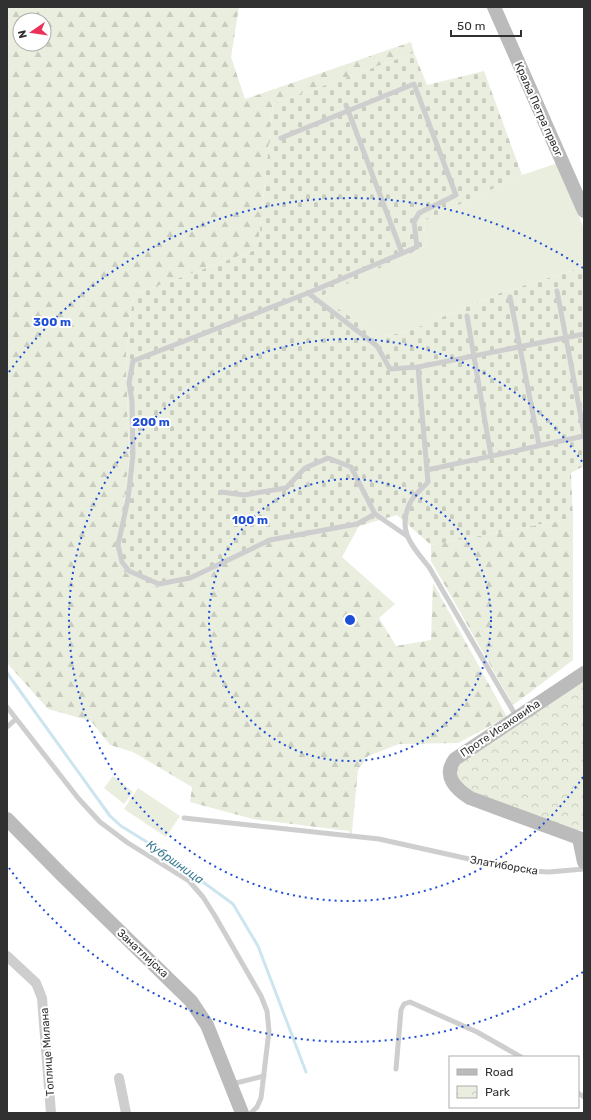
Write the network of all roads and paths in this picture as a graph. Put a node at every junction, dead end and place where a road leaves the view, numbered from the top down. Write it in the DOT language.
graph roads {
  1 [pos="494,7"];
  2 [pos="347,108"];
  3 [pos="281,138"];
  4 [pos="584,211"];
  5 [pos="402,253"];
  6 [pos="557,291"];
  7 [pos="308,293"];
  8 [pos="510,297"];
  9 [pos="466,316"];
  10 [pos="584,334"];
  11 [pos="565,338"];
  12 [pos="521,347"];
  13 [pos="474,356"];
  14 [pos="418,367"];
  15 [pos="584,434"];
  16 [pos="539,446"];
  17 [pos="491,456"];
  18 [pos="427,470"];
  19 [pos="221,492"];
  20 [pos="375,514"];
  21 [pos="407,536"];
  22 [pos="584,673"];
  23 [pos="7,707"];
  24 [pos="516,717"];
  25 [pos="16,719"];
  26 [pos="7,727"];
  27 [pos="184,818"];
  28 [pos="7,819"];
  29 [pos="582,838"];
  30 [pos="584,862"];
  31 [pos="584,869"];
  32 [pos="7,956"];
  33 [pos="520,1056"];
  34 [pos="396,1069"];
  35 [pos="264,1076"];
  36 [pos="119,1078"];
  37 [pos="231,1085"];
  38 [pos="243,1112"];
  39 [pos="51,1113"];
  40 [pos="126,1113"];
  1 -- 4 [label="street, Краља Петра првог"];
  2 -- 3 [label="lane"];
  2 -- 5 [label="lane"];
  2 -- 5 [label="lane"];
  5 -- 7 [label="lane"];
  6 -- 11 [label="lane"];
  7 -- 14 [label="lane"];
  7 -- 20 [label="lane"];
  8 -- 12 [label="lane"];
  9 -- 13 [label="lane"];
  10 -- 11 [label="lane"];
  11 -- 12 [label="lane"];
  11 -- 15 [label="lane"];
  12 -- 13 [label="lane"];
  12 -- 16 [label="lane"];
  13 -- 14 [label="lane"];
  13 -- 17 [label="lane"];
  14 -- 18 [label="lane"];
  15 -- 16 [label="lane"];
  16 -- 17 [label="lane"];
  17 -- 18 [label="lane"];
  18 -- 21 [label="lane"];
  19 -- 20 [label="lane"];
  20 -- 21 [label="lane"];
  21 -- 24 [label="lane"];
  22 -- 24 [label="street, Проте Исаковића"];
  23 -- 25 [label="lane"];
  24 -- 29 [label="street, Проте Исаковића"];
  25 -- 26 [label="lane"];
  25 -- 35 [label="lane"];
  27 -- 31 [label="lane, Златиборска"];
  28 -- 37 [label="street, Занатлијска"];
  29 -- 30 [label="street, Проте Исаковића"];
  32 -- 39 [label="street, Топлице Милана"];
  33 -- 34 [label="lane"];
  35 -- 37 [label="lane"];
  35 -- 38 [label="lane"];
  36 -- 40 [label="street"];
  37 -- 38 [label="street, Занатлијска"];
}
